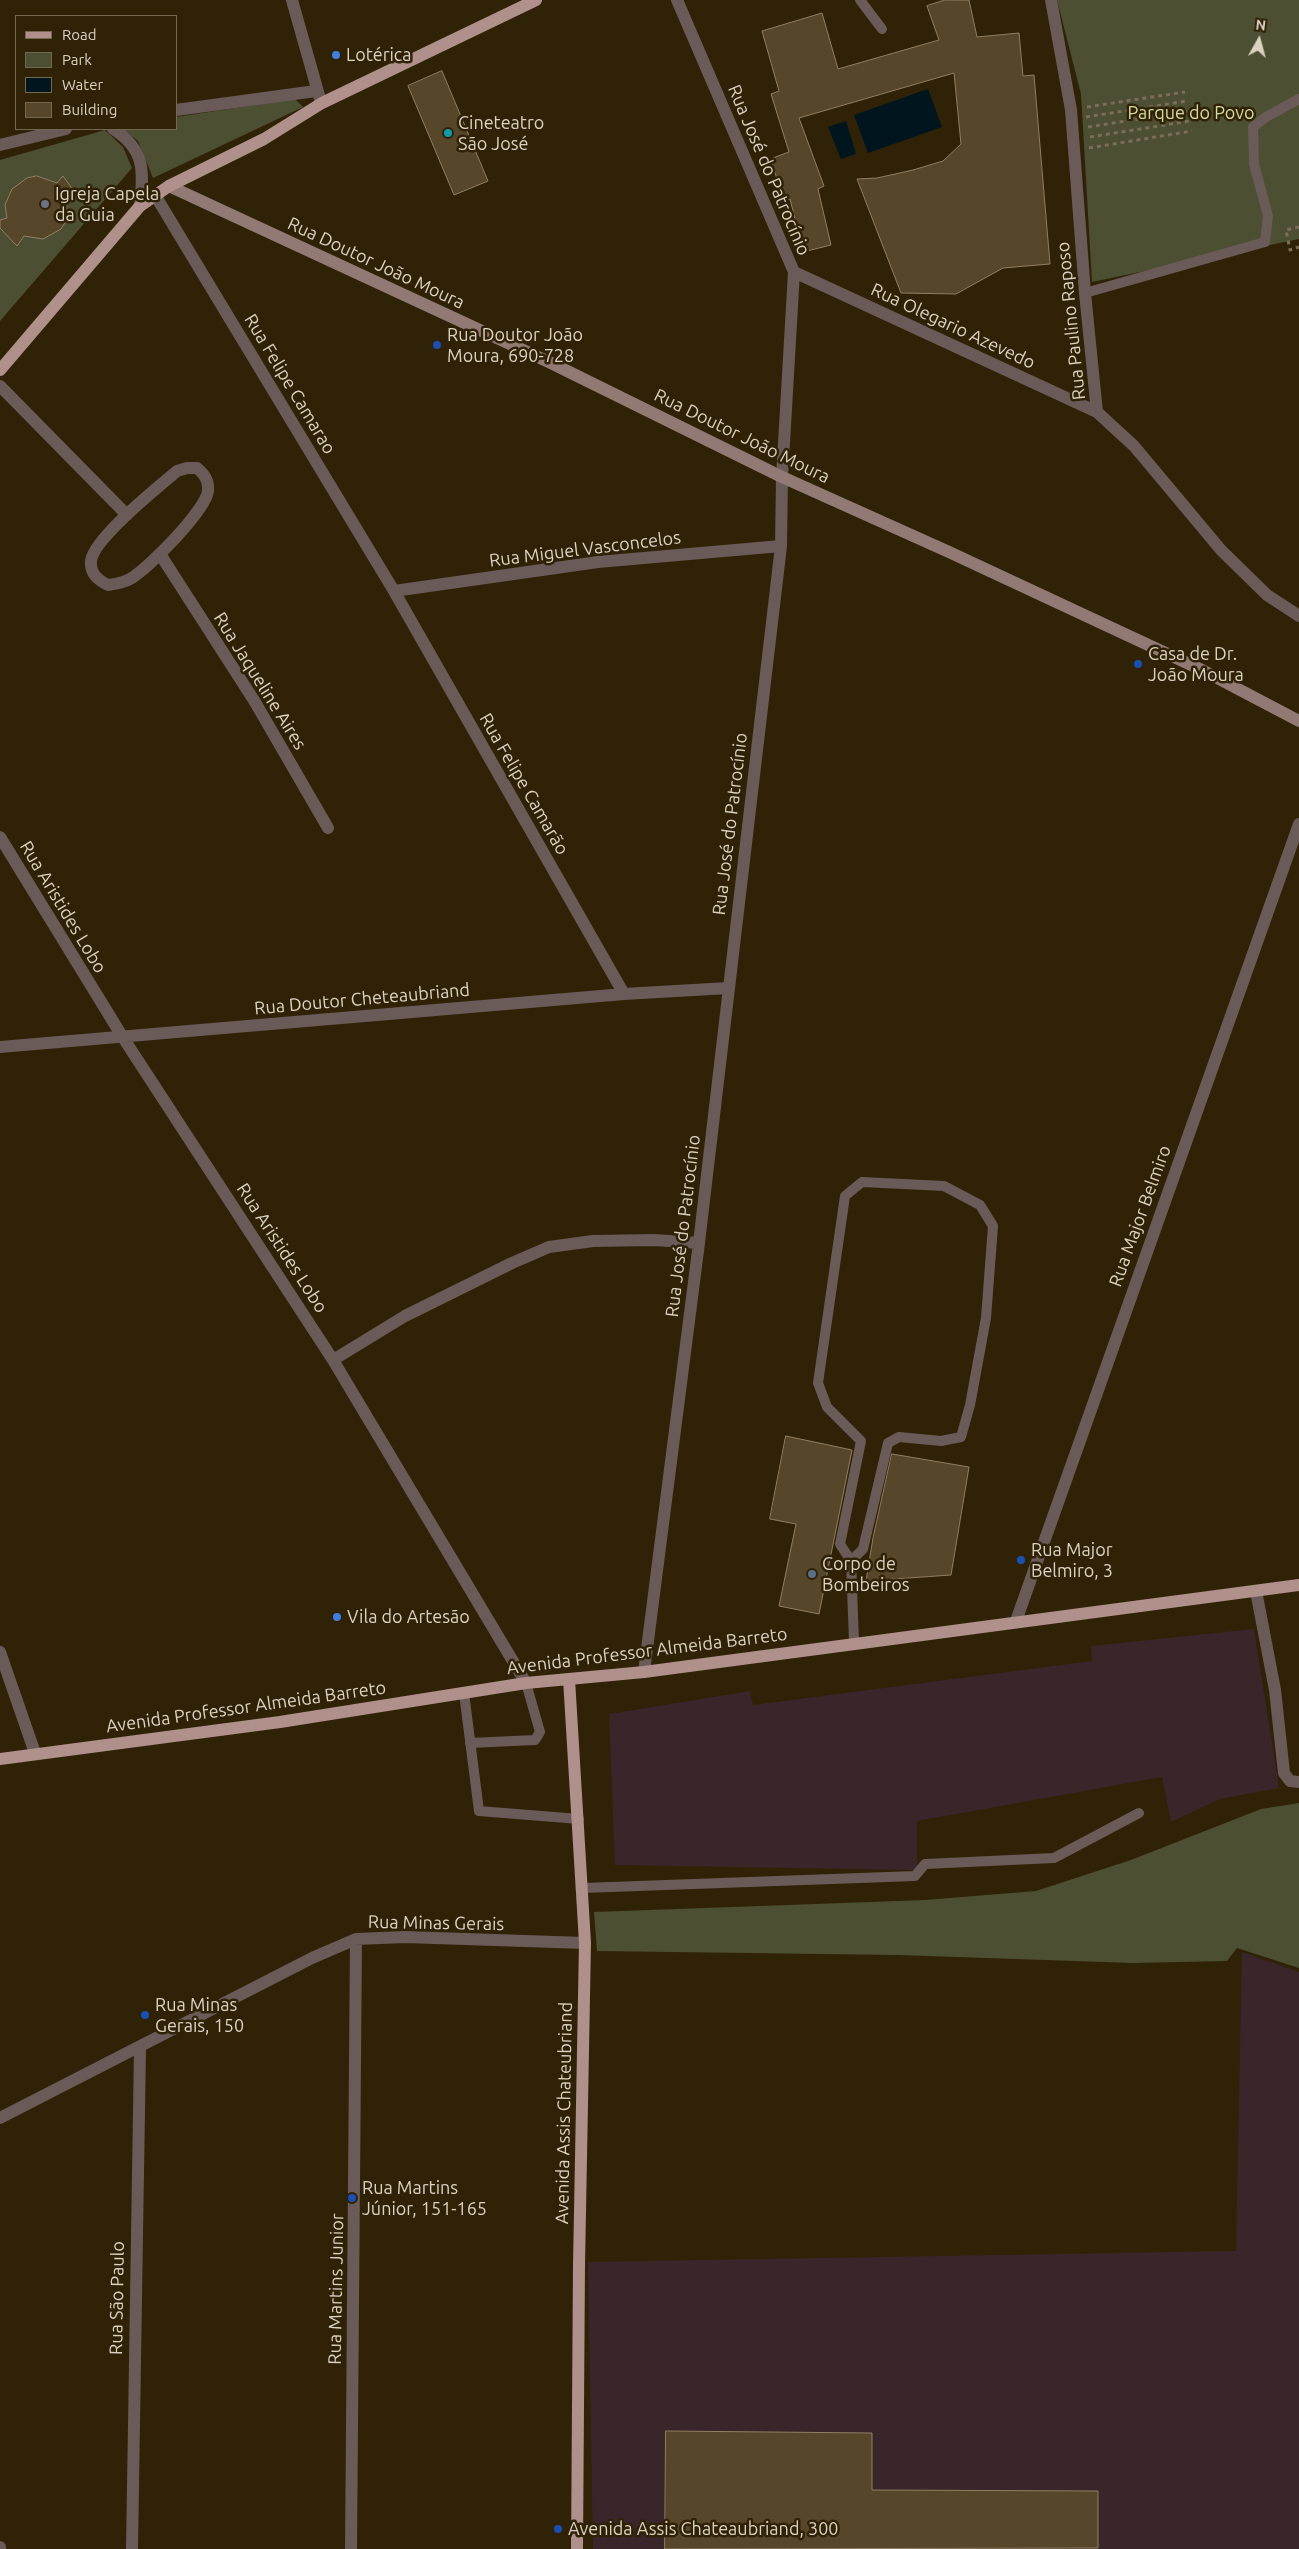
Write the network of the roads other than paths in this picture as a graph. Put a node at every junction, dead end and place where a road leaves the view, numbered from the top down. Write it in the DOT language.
graph roads {
  1 [pos="292,0"];
  2 [pos="536,0"];
  3 [pos="677,0"];
  4 [pos="860,0"];
  5 [pos="1051,0"];
  6 [pos="882,29"];
  7 [pos="316,91"];
  8 [pos="1299,99"];
  9 [pos="322,103"];
  10 [pos="178,110"];
  11 [pos="62,130"];
  12 [pos="115,130"];
  13 [pos="0,145"];
  14 [pos="169,186"];
  15 [pos="155,195"];
  16 [pos="140,206"];
  17 [pos="794,272"];
  18 [pos="1085,293"];
  19 [pos="0,370"];
  20 [pos="0,386"];
  21 [pos="1097,412"];
  22 [pos="782,477"];
  23 [pos="126,515"];
  24 [pos="781,546"];
  25 [pos="160,554"];
  26 [pos="394,591"];
  27 [pos="1299,616"];
  28 [pos="1299,721"];
  29 [pos="1299,824"];
  30 [pos="328,828"];
  31 [pos="0,837"];
  32 [pos="728,988"];
  33 [pos="624,994"];
  34 [pos="122,1036"];
  35 [pos="0,1047"];
  36 [pos="699,1244"];
  37 [pos="333,1360"];
  38 [pos="851,1561"];
  39 [pos="1299,1585"];
  40 [pos="1256,1591"];
  41 [pos="1016,1621"];
  42 [pos="854,1642"];
  43 [pos="0,1652"];
  44 [pos="644,1672"];
  45 [pos="570,1678"];
  46 [pos="526,1683"];
  47 [pos="464,1693"];
  48 [pos="470,1743"];
  49 [pos="35,1754"];
  50 [pos="0,1759"];
  51 [pos="1299,1782"];
  52 [pos="1140,1813"];
  53 [pos="579,1819"];
  54 [pos="583,1888"];
  55 [pos="356,1939"];
  56 [pos="585,1943"];
  57 [pos="140,2048"];
  58 [pos="0,2118"];
  59 [pos="132,2549"];
  60 [pos="351,2549"];
  61 [pos="577,2549"];
  1 -- 7 [label="street"];
  2 -- 9 [label="main road"];
  3 -- 17 [label="street, Rua José do Patrocínio"];
  4 -- 6 [label="lane"];
  5 -- 18 [label="street, Rua Paulino Raposo"];
  7 -- 9 [label="street"];
  7 -- 10 [label="street"];
  8 -- 18 [label="lane"];
  9 -- 14 [label="main road"];
  11 -- 13 [label="street"];
  12 -- 16 [label="street"];
  14 -- 15 [label="main road"];
  14 -- 22 [label="main road, Rua Doutor João Moura"];
  15 -- 16 [label="main road"];
  15 -- 26 [label="street, Rua Felipe Camarao"];
  16 -- 19 [label="main road"];
  17 -- 21 [label="street, Rua Olegario Azevedo"];
  17 -- 22 [label="street, Rua José do Patrocínio"];
  18 -- 21 [label="street, Rua Paulino Raposo"];
  20 -- 23 [label="street"];
  21 -- 27 [label="street, Rua Paulino Raposo"];
  22 -- 24 [label="street, Rua José do Patrocínio"];
  22 -- 28 [label="main road, Rua Doutor João Moura"];
  23 -- 25 [label="street"];
  23 -- 25 [label="street"];
  24 -- 26 [label="street, Rua Miguel Vasconcelos"];
  24 -- 32 [label="street, Rua José do Patrocínio"];
  25 -- 30 [label="street, Rua Jaqueline Aires"];
  26 -- 33 [label="street, Rua Felipe Camarão"];
  29 -- 41 [label="street, Rua Major Belmiro"];
  31 -- 34 [label="street, Rua Aristides Lobo"];
  32 -- 33 [label="street, Rua Doutor Cheteaubriand"];
  32 -- 36 [label="street, Rua José do Patrocínio"];
  33 -- 34 [label="street, Rua Doutor Cheteaubriand"];
  34 -- 35 [label="street, Rua Doutor Cheteaubriand"];
  34 -- 37 [label="street, Rua Aristides Lobo"];
  36 -- 37 [label="street"];
  36 -- 44 [label="street, Rua José do Patrocínio"];
  37 -- 46 [label="street, Rua Aristides Lobo"];
  38 -- 38 [label="lane"];
  38 -- 42 [label="lane"];
  39 -- 40 [label="main road, Avenida Professor Almeida Barreto"];
  40 -- 41 [label="main road, Avenida Professor Almeida Barreto"];
  40 -- 51 [label="street"];
  41 -- 42 [label="main road, Avenida Professor Almeida Barreto"];
  42 -- 44 [label="main road, Avenida Professor Almeida Barreto"];
  43 -- 49 [label="street"];
  44 -- 45 [label="main road, Avenida Professor Almeida Barreto"];
  45 -- 46 [label="main road, Avenida Professor Almeida Barreto"];
  45 -- 53 [label="main road, Avenida Assis Chateubriand"];
  46 -- 47 [label="main road, Avenida Professor Almeida Barreto"];
  46 -- 48 [label="lane"];
  47 -- 48 [label="lane"];
  47 -- 49 [label="main road, Avenida Professor Almeida Barreto"];
  48 -- 53 [label="lane"];
  49 -- 50 [label="main road, Avenida Professor Almeida Barreto"];
  52 -- 54 [label="lane"];
  53 -- 54 [label="main road, Avenida Assis Chateubriand"];
  54 -- 56 [label="main road, Avenida Assis Chateubriand"];
  55 -- 56 [label="street, Rua Minas Gerais"];
  55 -- 57 [label="street, Rua Minas Gerais"];
  55 -- 60 [label="street, Rua Martins Junior"];
  56 -- 61 [label="main road, Avenida Assis Chateubriand"];
  57 -- 58 [label="street, Rua Minas Gerais"];
  57 -- 59 [label="street, Rua São Paulo"];
}
